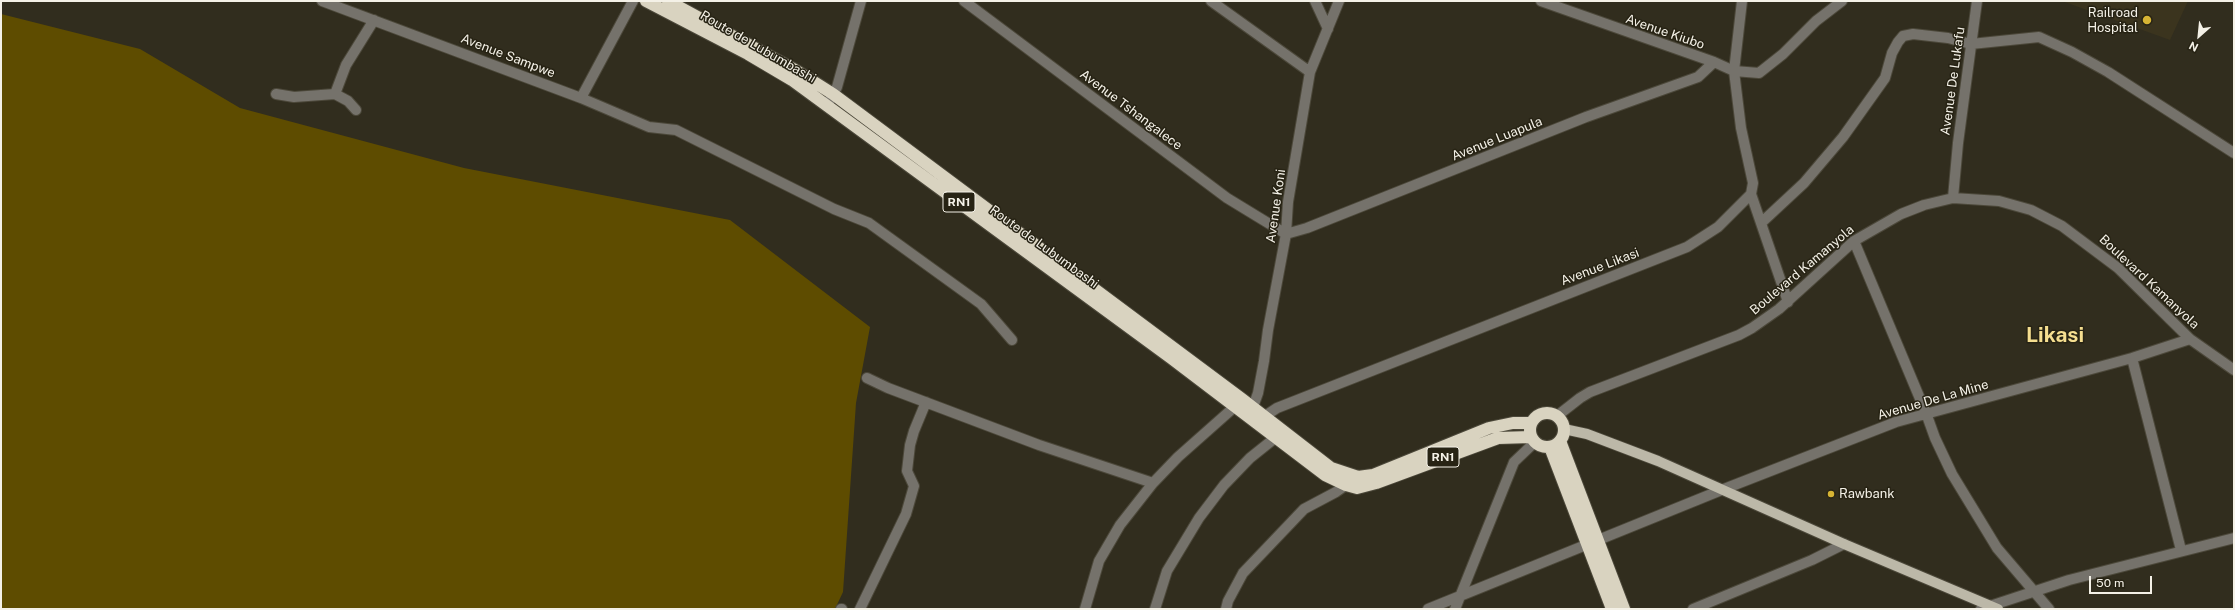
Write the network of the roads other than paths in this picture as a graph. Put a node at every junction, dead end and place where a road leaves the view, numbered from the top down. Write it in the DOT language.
graph roads {
  1 [pos="322,1"];
  2 [pos="633,1"];
  3 [pos="646,1"];
  4 [pos="668,1"];
  5 [pos="861,1"];
  6 [pos="964,1"];
  7 [pos="1211,1"];
  8 [pos="1315,1"];
  9 [pos="1339,1"];
  10 [pos="1542,1"];
  11 [pos="1742,1"];
  12 [pos="1842,1"];
  13 [pos="1977,1"];
  14 [pos="374,20"];
  15 [pos="1328,29"];
  16 [pos="1971,44"];
  17 [pos="1714,62"];
  18 [pos="1734,71"];
  19 [pos="1310,72"];
  20 [pos="276,94"];
  21 [pos="335,94"];
  22 [pos="581,98"];
  23 [pos="830,100"];
  24 [pos="356,110"];
  25 [pos="2234,153"];
  26 [pos="1751,194"];
  27 [pos="1953,198"];
  28 [pos="1761,223"];
  29 [pos="1286,234"];
  30 [pos="1854,241"];
  31 [pos="1788,302"];
  32 [pos="2190,339"];
  33 [pos="1012,340"];
  34 [pos="2132,358"];
  35 [pos="2234,370"];
  36 [pos="867,378"];
  37 [pos="926,402"];
  38 [pos="1244,407"];
  39 [pos="1926,412"];
  40 [pos="1265,416"];
  41 [pos="1557,416"];
  42 [pos="1531,424"];
  43 [pos="1564,428"];
  44 [pos="1275,438"];
  45 [pos="1533,440"];
  46 [pos="1555,444"];
  47 [pos="1353,481"];
  48 [pos="1153,483"];
  49 [pos="1724,489"];
  50 [pos="2234,538"];
  51 [pos="1592,544"];
  52 [pos="1844,544"];
  53 [pos="2181,550"];
  54 [pos="2033,592"];
  55 [pos="1461,596"];
  56 [pos="1990,608"];
  57 [pos="860,609"];
  58 [pos="1085,609"];
  59 [pos="1155,609"];
  60 [pos="1226,609"];
  61 [pos="1428,609"];
  62 [pos="1455,609"];
  63 [pos="1612,609"];
  64 [pos="1624,609"];
  65 [pos="1693,609"];
  66 [pos="2049,609"];
  1 -- 14 [label="street, Avenue Sampwe"];
  2 -- 22 [label="street"];
  3 -- 23 [label="highway, Route de Lubumbashi / RN1"];
  4 -- 23 [label="highway, Route de Lubumbashi / RN1"];
  5 -- 23 [label="street"];
  6 -- 29 [label="street, Avenue Tshangalece"];
  7 -- 19 [label="street"];
  8 -- 15 [label="street"];
  9 -- 15 [label="street, Avenue Koni"];
  10 -- 17 [label="street, Avenue Kiubo"];
  11 -- 18 [label="street"];
  12 -- 18 [label="street, Avenue Kiubo"];
  13 -- 16 [label="street, Avenue De Lukafu"];
  14 -- 21 [label="street"];
  14 -- 22 [label="street, Avenue Sampwe"];
  15 -- 19 [label="street, Avenue Koni"];
  16 -- 25 [label="street"];
  16 -- 27 [label="street, Avenue De Lukafu"];
  16 -- 28 [label="street"];
  17 -- 18 [label="street, Avenue Kiubo"];
  17 -- 29 [label="street, Avenue Luapula"];
  18 -- 26 [label="street"];
  19 -- 29 [label="street, Avenue Koni"];
  20 -- 21 [label="street"];
  21 -- 24 [label="street"];
  22 -- 33 [label="street, Avenue Sampwe"];
  23 -- 38 [label="highway, Route de Lubumbashi / RN1"];
  26 -- 28 [label="street"];
  26 -- 40 [label="street, Avenue Likasi"];
  27 -- 30 [label="street, Boulevard Kamanyola"];
  27 -- 32 [label="street, Boulevard Kamanyola"];
  28 -- 31 [label="street"];
  29 -- 38 [label="street, Avenue Koni"];
  30 -- 31 [label="street, Boulevard Kamanyola"];
  30 -- 39 [label="street"];
  31 -- 41 [label="street, Boulevard Kamanyola"];
  32 -- 34 [label="street, Avenue De La Mine"];
  32 -- 35 [label="street, Boulevard Kamanyola"];
  34 -- 39 [label="street, Avenue De La Mine"];
  34 -- 53 [label="street"];
  36 -- 37 [label="street"];
  37 -- 48 [label="street"];
  37 -- 57 [label="street"];
  38 -- 40 [label="highway, Route de Lubumbashi / RN1"];
  38 -- 44 [label="highway, Route de Lubumbashi / RN1"];
  38 -- 48 [label="street"];
  39 -- 49 [label="street, Avenue De La Mine"];
  39 -- 54 [label="street"];
  40 -- 47 [label="highway, Route de Lubumbashi / RN1"];
  41 -- 42 [label="highway"];
  41 -- 43 [label="highway"];
  42 -- 45 [label="highway"];
  42 -- 47 [label="highway, RN1"];
  43 -- 46 [label="highway"];
  43 -- 49 [label="main road"];
  44 -- 47 [label="highway, Route de Lubumbashi / RN1"];
  44 -- 59 [label="street"];
  45 -- 46 [label="highway"];
  45 -- 47 [label="highway, RN1"];
  45 -- 55 [label="street"];
  46 -- 51 [label="highway"];
  47 -- 60 [label="street"];
  48 -- 58 [label="street"];
  49 -- 51 [label="street, Avenue De La Mine"];
  49 -- 52 [label="main road"];
  50 -- 53 [label="street"];
  51 -- 55 [label="street, Avenue De La Mine"];
  51 -- 63 [label="highway"];
  51 -- 64 [label="highway"];
  52 -- 56 [label="main road"];
  52 -- 65 [label="street"];
  53 -- 54 [label="street"];
  54 -- 56 [label="street"];
  54 -- 66 [label="street"];
  55 -- 61 [label="street, Avenue De La Mine"];
  55 -- 62 [label="street"];
}
